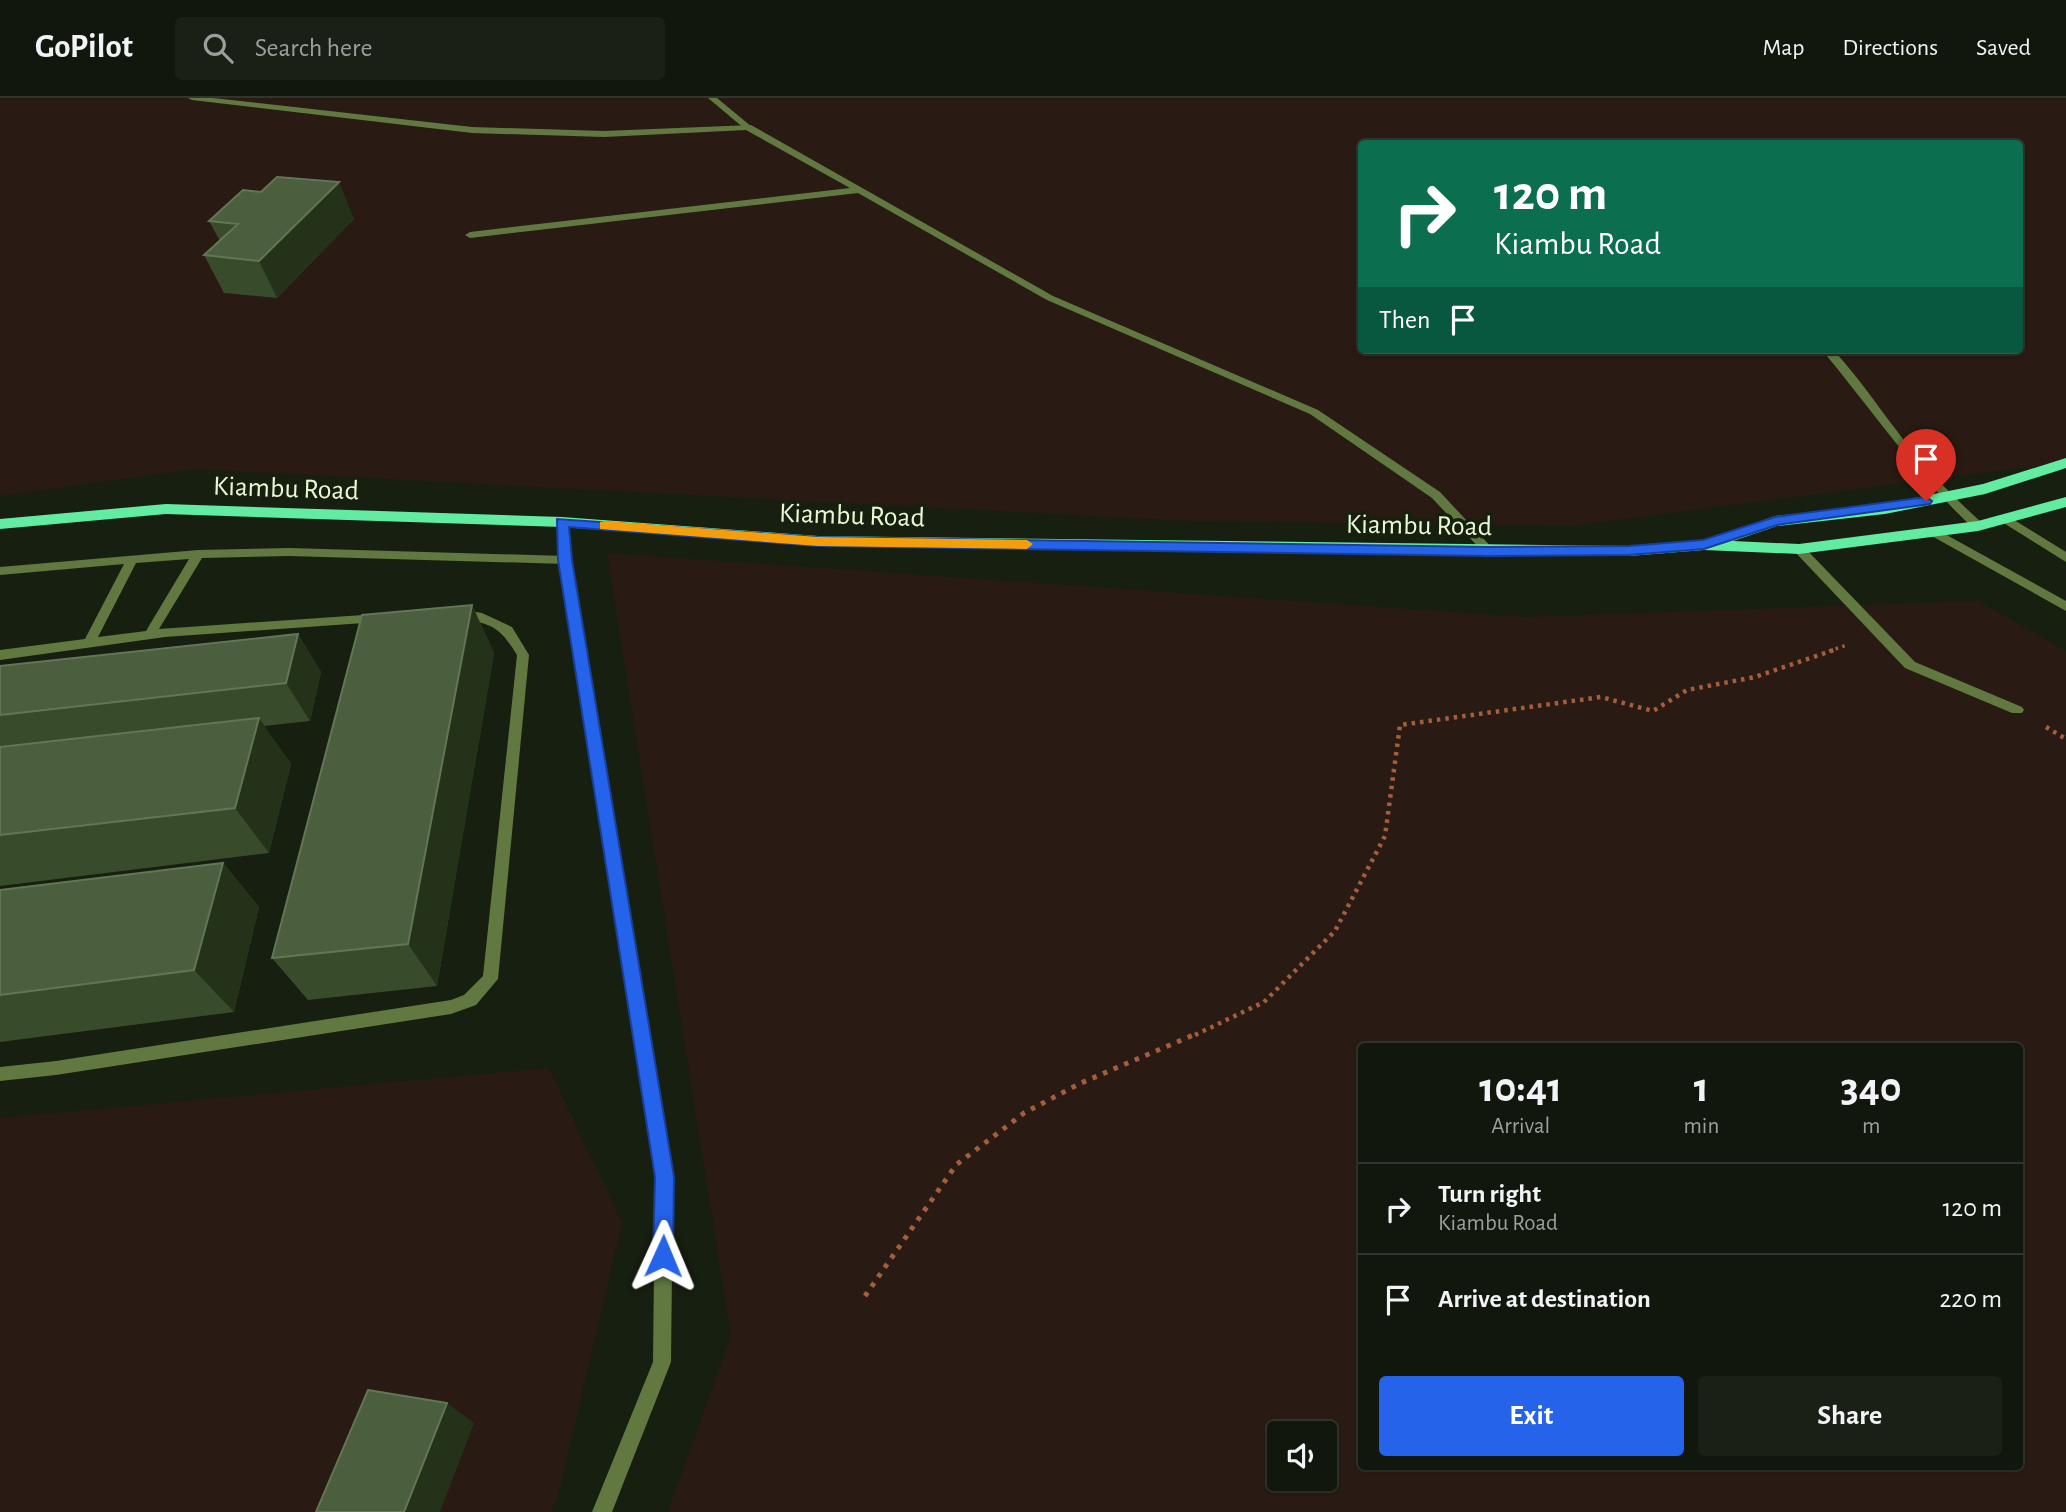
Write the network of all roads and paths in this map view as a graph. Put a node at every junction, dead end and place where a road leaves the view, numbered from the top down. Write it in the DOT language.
graph roads {
  1 [pos="192,98"];
  2 [pos="712,98"];
  3 [pos="748,127"];
  4 [pos="859,190"];
  5 [pos="470,235"];
  6 [pos="1831,354"];
  7 [pos="2066,463"];
  8 [pos="1946,497"];
  9 [pos="2066,502"];
  10 [pos="2006,519"];
  11 [pos="562,522"];
  12 [pos="0,524"];
  13 [pos="1978,526"];
  14 [pos="1934,533"];
  15 [pos="1704,545"];
  16 [pos="1799,549"];
  17 [pos="1489,551"];
  18 [pos="198,554"];
  19 [pos="2066,558"];
  20 [pos="132,560"];
  21 [pos="565,560"];
  22 [pos="0,570"];
  23 [pos="2066,607"];
  24 [pos="439,613"];
  25 [pos="398,616"];
  26 [pos="1880,631"];
  27 [pos="149,636"];
  28 [pos="89,643"];
  29 [pos="0,654"];
  30 [pos="2017,710"];
  31 [pos="0,1074"];
  32 [pos="864,1296"];
  33 [pos="602,1512"];
  1 -- 3 [label="street"];
  2 -- 3 [label="street"];
  3 -- 4 [label="street"];
  4 -- 5 [label="street"];
  4 -- 17 [label="street"];
  6 -- 8 [label="street"];
  7 -- 8 [label="highway, Kiambu Road"];
  8 -- 13 [label="street"];
  8 -- 15 [label="highway, Kiambu Road"];
  9 -- 10 [label="highway, Kiambu Road"];
  10 -- 13 [label="highway, Kiambu Road"];
  10 -- 19 [label="street"];
  11 -- 12 [label="highway, Kiambu Road"];
  11 -- 17 [label="highway, Kiambu Road"];
  11 -- 21 [label="street"];
  13 -- 14 [label="highway, Kiambu Road"];
  14 -- 16 [label="highway, Kiambu Road"];
  14 -- 23 [label="street"];
  15 -- 16 [label="highway, Kiambu Road"];
  15 -- 17 [label="highway, Kiambu Road"];
  16 -- 26 [label="street"];
  18 -- 20 [label="street"];
  18 -- 21 [label="street"];
  18 -- 27 [label="street"];
  20 -- 22 [label="street"];
  20 -- 28 [label="street"];
  21 -- 33 [label="street"];
  24 -- 31 [label="street"];
  25 -- 27 [label="street"];
  26 -- 30 [label="street"];
  26 -- 32 [label="path"];
  27 -- 28 [label="street"];
  28 -- 29 [label="street"];
}
